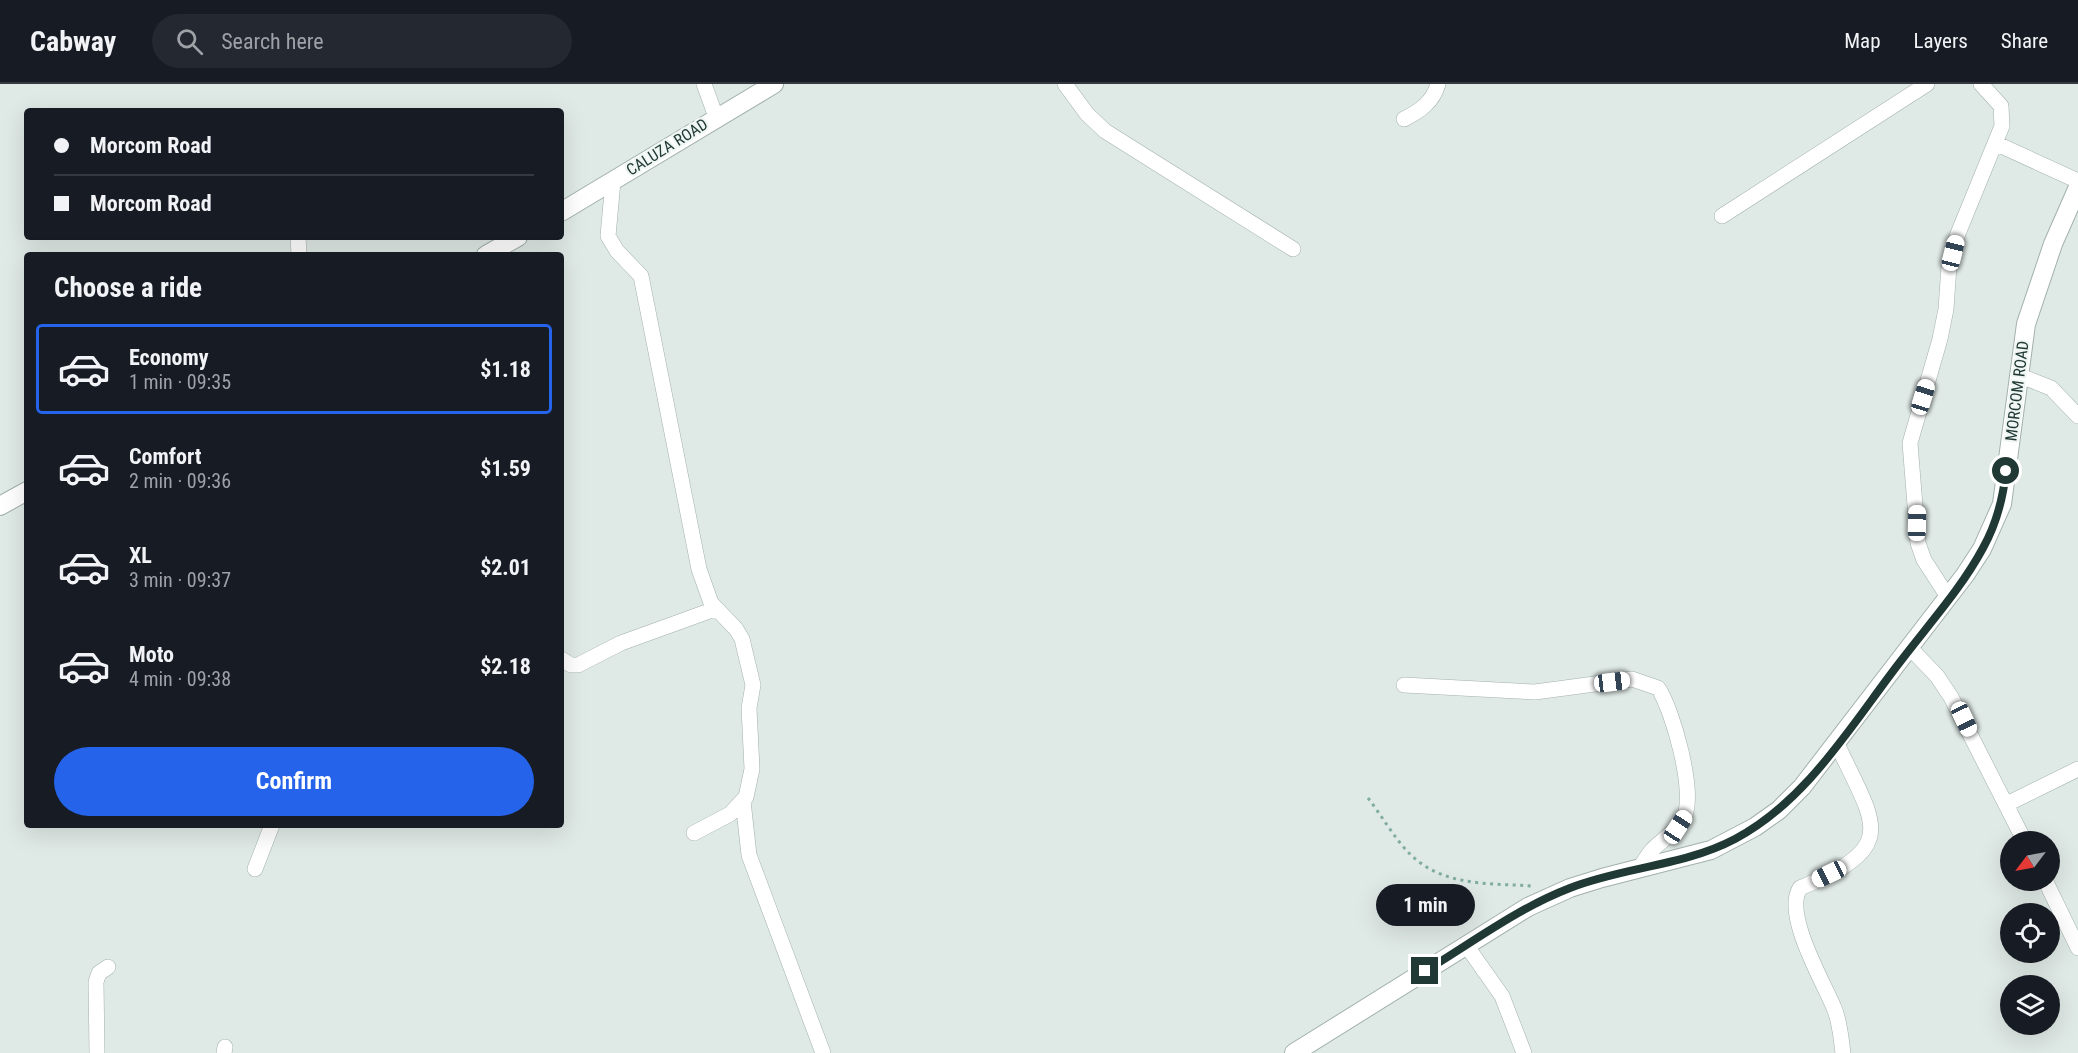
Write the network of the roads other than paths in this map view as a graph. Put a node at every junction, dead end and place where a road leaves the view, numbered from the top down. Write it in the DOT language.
graph roads {
  1 [pos="704,84"];
  2 [pos="774,84"];
  3 [pos="1065,84"];
  4 [pos="1438,84"];
  5 [pos="1927,84"];
  6 [pos="1981,84"];
  7 [pos="716,117"];
  8 [pos="1404,119"];
  9 [pos="1995,143"];
  10 [pos="613,181"];
  11 [pos="2078,181"];
  12 [pos="2078,187"];
  13 [pos="564,210"];
  14 [pos="1722,216"];
  15 [pos="513,240"];
  16 [pos="1293,249"];
  17 [pos="491,252"];
  18 [pos="2018,375"];
  19 [pos="2078,416"];
  20 [pos="24,493"];
  21 [pos="0,506"];
  22 [pos="1948,597"];
  23 [pos="715,609"];
  24 [pos="1910,648"];
  25 [pos="564,661"];
  26 [pos="1404,685"];
  27 [pos="1837,744"];
  28 [pos="2078,769"];
  29 [pos="743,801"];
  30 [pos="2007,804"];
  31 [pos="271,828"];
  32 [pos="2020,831"];
  33 [pos="694,833"];
  34 [pos="255,869"];
  35 [pos="1639,869"];
  36 [pos="2050,891"];
  37 [pos="1466,945"];
  38 [pos="2078,948"];
  39 [pos="108,967"];
  40 [pos="97,1053"];
  41 [pos="823,1053"];
  42 [pos="1294,1053"];
  43 [pos="1524,1053"];
  44 [pos="1844,1053"];
  1 -- 7 [label="street"];
  2 -- 7 [label="street, CALUZA ROAD"];
  3 -- 16 [label="street"];
  4 -- 8 [label="street"];
  5 -- 14 [label="street"];
  6 -- 9 [label="street"];
  7 -- 10 [label="street, CALUZA ROAD"];
  9 -- 11 [label="street"];
  9 -- 22 [label="street"];
  10 -- 13 [label="street, CALUZA ROAD"];
  10 -- 23 [label="street"];
  12 -- 18 [label="street, MORCOM ROAD"];
  15 -- 17 [label="street"];
  18 -- 19 [label="street"];
  18 -- 22 [label="street, MORCOM ROAD"];
  20 -- 21 [label="street"];
  22 -- 24 [label="street, MORCOM ROAD"];
  23 -- 25 [label="street"];
  23 -- 29 [label="street"];
  24 -- 27 [label="street, MORCOM ROAD"];
  24 -- 30 [label="street"];
  26 -- 35 [label="street"];
  27 -- 35 [label="street, MORCOM ROAD"];
  27 -- 44 [label="street"];
  28 -- 30 [label="street"];
  29 -- 33 [label="street"];
  29 -- 41 [label="street"];
  30 -- 32 [label="street"];
  31 -- 34 [label="street"];
  35 -- 37 [label="street, MORCOM ROAD"];
  36 -- 38 [label="street"];
  37 -- 42 [label="street, MORCOM ROAD"];
  37 -- 43 [label="street"];
  39 -- 40 [label="street"];
}
